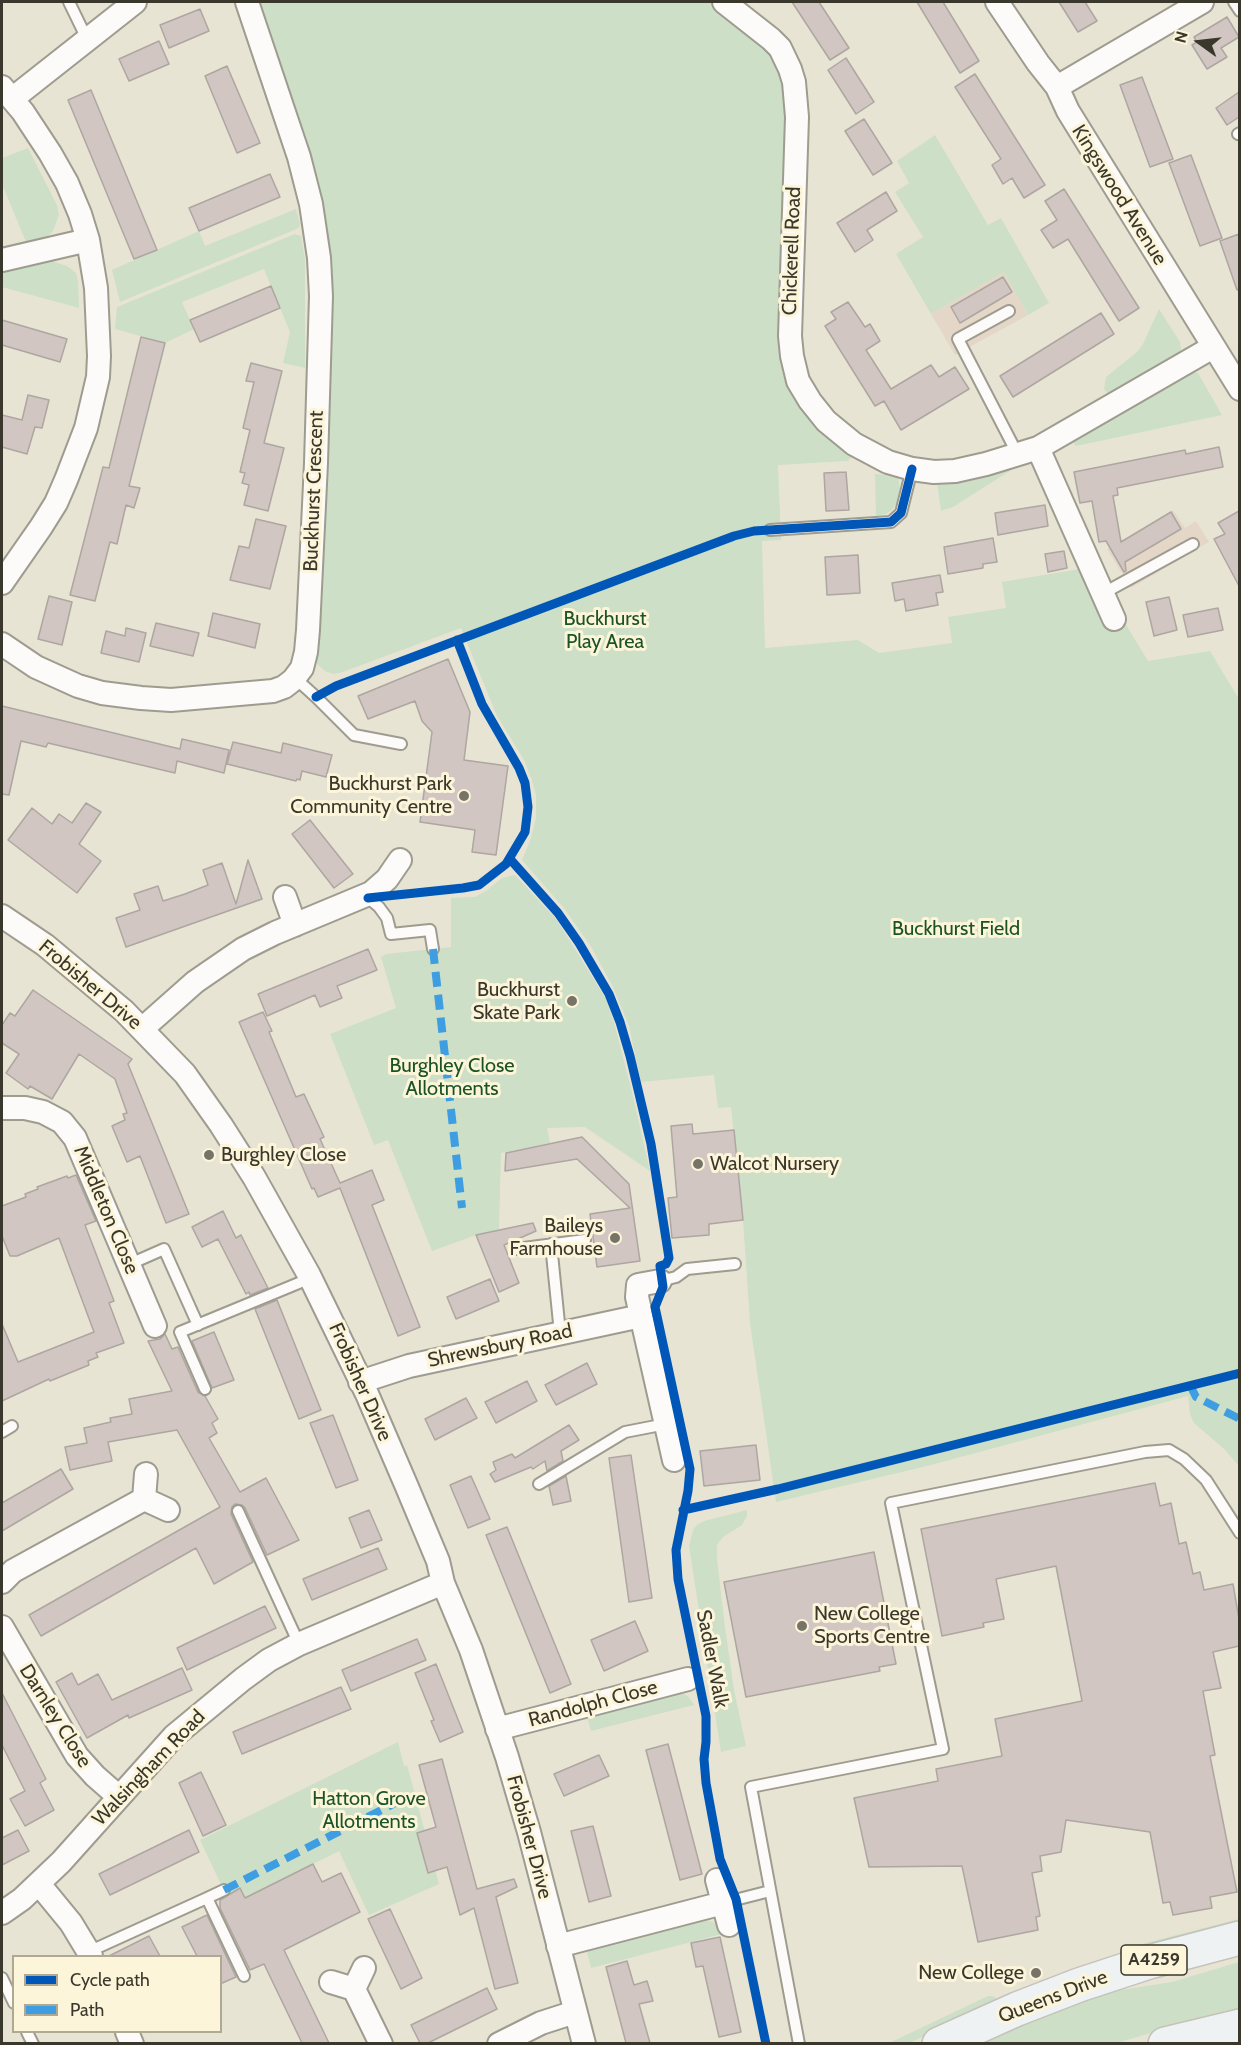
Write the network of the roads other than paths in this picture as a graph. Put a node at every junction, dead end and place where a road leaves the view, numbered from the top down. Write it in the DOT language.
graph roads {
  1 [pos="69,2"];
  2 [pos="135,2"];
  3 [pos="247,2"];
  4 [pos="724,2"];
  5 [pos="997,2"];
  6 [pos="1202,2"];
  7 [pos="1234,2"];
  8 [pos="1239,11"];
  9 [pos="87,39"];
  10 [pos="1057,87"];
  11 [pos="7,93"];
  12 [pos="88,240"];
  13 [pos="2,260"];
  14 [pos="1009,311"];
  15 [pos="1213,347"];
  16 [pos="1239,389"];
  17 [pos="1028,452"];
  18 [pos="912,469"];
  19 [pos="770,530"];
  20 [pos="1194,544"];
  21 [pos="2,583"];
  22 [pos="1102,594"];
  23 [pos="1114,620"];
  24 [pos="2,644"];
  25 [pos="295,678"];
  26 [pos="400,744"];
  27 [pos="400,860"];
  28 [pos="366,896"];
  29 [pos="285,897"];
  30 [pos="2,916"];
  31 [pos="295,925"];
  32 [pos="433,949"];
  33 [pos="142,1029"];
  34 [pos="2,1108"];
  35 [pos="585,1240"];
  36 [pos="551,1244"];
  37 [pos="516,1249"];
  38 [pos="129,1264"];
  39 [pos="735,1264"];
  40 [pos="311,1278"];
  41 [pos="660,1281"];
  42 [pos="641,1316"];
  43 [pos="198,1325"];
  44 [pos="155,1326"];
  45 [pos="560,1333"];
  46 [pos="360,1382"];
  47 [pos="206,1389"];
  48 [pos="666,1424"];
  49 [pos="674,1460"];
  50 [pos="146,1474"];
  51 [pos="539,1484"];
  52 [pos="144,1499"];
  53 [pos="168,1510"];
  54 [pos="238,1511"];
  55 [pos="1239,1533"];
  56 [pos="2,1582"];
  57 [pos="443,1583"];
  58 [pos="2,1627"];
  59 [pos="299,1644"];
  60 [pos="688,1679"];
  61 [pos="497,1729"];
  62 [pos="119,1797"];
  63 [pos="717,1880"];
  64 [pos="39,1884"];
  65 [pos="224,1890"];
  66 [pos="770,1891"];
  67 [pos="207,1898"];
  68 [pos="723,1902"];
  69 [pos="2,1913"];
  70 [pos="729,1925"];
  71 [pos="1237,1939"];
  72 [pos="558,1946"];
  73 [pos="89,1954"];
  74 [pos="364,1968"];
  75 [pos="244,1976"];
  76 [pos="2,1978"];
  77 [pos="331,1982"];
  78 [pos="354,1989"];
  79 [pos="12,1999"];
  80 [pos="575,2012"];
  81 [pos="1239,2026"];
  82 [pos="381,2043"];
  83 [pos="499,2043"];
  84 [pos="584,2043"];
  85 [pos="799,2043"];
  86 [pos="939,2043"];
  87 [pos="1165,2043"];
  1 -- 9 [label="lane"];
  2 -- 9 [label="street"];
  3 -- 25 [label="street, Buckhurst Crescent"];
  4 -- 18 [label="street, Chickerell Road"];
  5 -- 10 [label="street, Kingswood Avenue"];
  6 -- 10 [label="street"];
  7 -- 8 [label="lane"];
  9 -- 11 [label="street"];
  10 -- 15 [label="street, Kingswood Avenue"];
  11 -- 12 [label="street"];
  12 -- 13 [label="street"];
  12 -- 21 [label="street"];
  14 -- 17 [label="lane"];
  15 -- 16 [label="street, Kingswood Avenue"];
  15 -- 17 [label="street, Chickerell Road"];
  17 -- 18 [label="street, Chickerell Road"];
  17 -- 22 [label="street"];
  18 -- 19 [label="lane"];
  20 -- 22 [label="lane"];
  22 -- 23 [label="street"];
  24 -- 25 [label="street"];
  25 -- 26 [label="lane"];
  27 -- 28 [label="street"];
  28 -- 31 [label="street"];
  28 -- 32 [label="lane"];
  29 -- 31 [label="street"];
  30 -- 33 [label="street, Frobisher Drive"];
  31 -- 33 [label="street"];
  33 -- 40 [label="street, Frobisher Drive"];
  34 -- 38 [label="street, Middleton Close"];
  35 -- 36 [label="lane"];
  36 -- 37 [label="lane"];
  36 -- 45 [label="lane"];
  38 -- 43 [label="lane"];
  38 -- 44 [label="street, Middleton Close"];
  39 -- 41 [label="lane"];
  40 -- 43 [label="lane"];
  40 -- 46 [label="street, Frobisher Drive"];
  41 -- 42 [label="street"];
  42 -- 45 [label="street, Shrewsbury Road"];
  42 -- 48 [label="street"];
  43 -- 47 [label="lane"];
  45 -- 46 [label="street, Shrewsbury Road"];
  46 -- 57 [label="street, Frobisher Drive"];
  48 -- 49 [label="street"];
  48 -- 51 [label="lane"];
  50 -- 52 [label="street"];
  52 -- 53 [label="street"];
  52 -- 56 [label="street"];
  54 -- 59 [label="lane"];
  55 -- 66 [label="lane"];
  57 -- 59 [label="street, Walsingham Road"];
  57 -- 61 [label="street, Frobisher Drive"];
  58 -- 62 [label="street, Darnley Close"];
  59 -- 62 [label="street, Walsingham Road"];
  60 -- 61 [label="street, Randolph Close"];
  61 -- 72 [label="street, Frobisher Drive"];
  62 -- 64 [label="street, Walsingham Road"];
  63 -- 68 [label="street"];
  64 -- 69 [label="street, Walsingham Road"];
  64 -- 73 [label="street"];
  65 -- 67 [label="lane"];
  66 -- 68 [label="lane"];
  66 -- 85 [label="lane"];
  67 -- 73 [label="lane"];
  67 -- 75 [label="lane"];
  68 -- 70 [label="street"];
  68 -- 72 [label="street"];
  71 -- 86 [label="main road, Queens Drive / A4259"];
  72 -- 80 [label="street, Frobisher Drive"];
  74 -- 78 [label="street"];
  76 -- 79 [label="lane"];
  77 -- 78 [label="street"];
  78 -- 82 [label="street"];
  80 -- 83 [label="street"];
  80 -- 84 [label="street, Frobisher Drive"];
  81 -- 87 [label="main road"];
}
